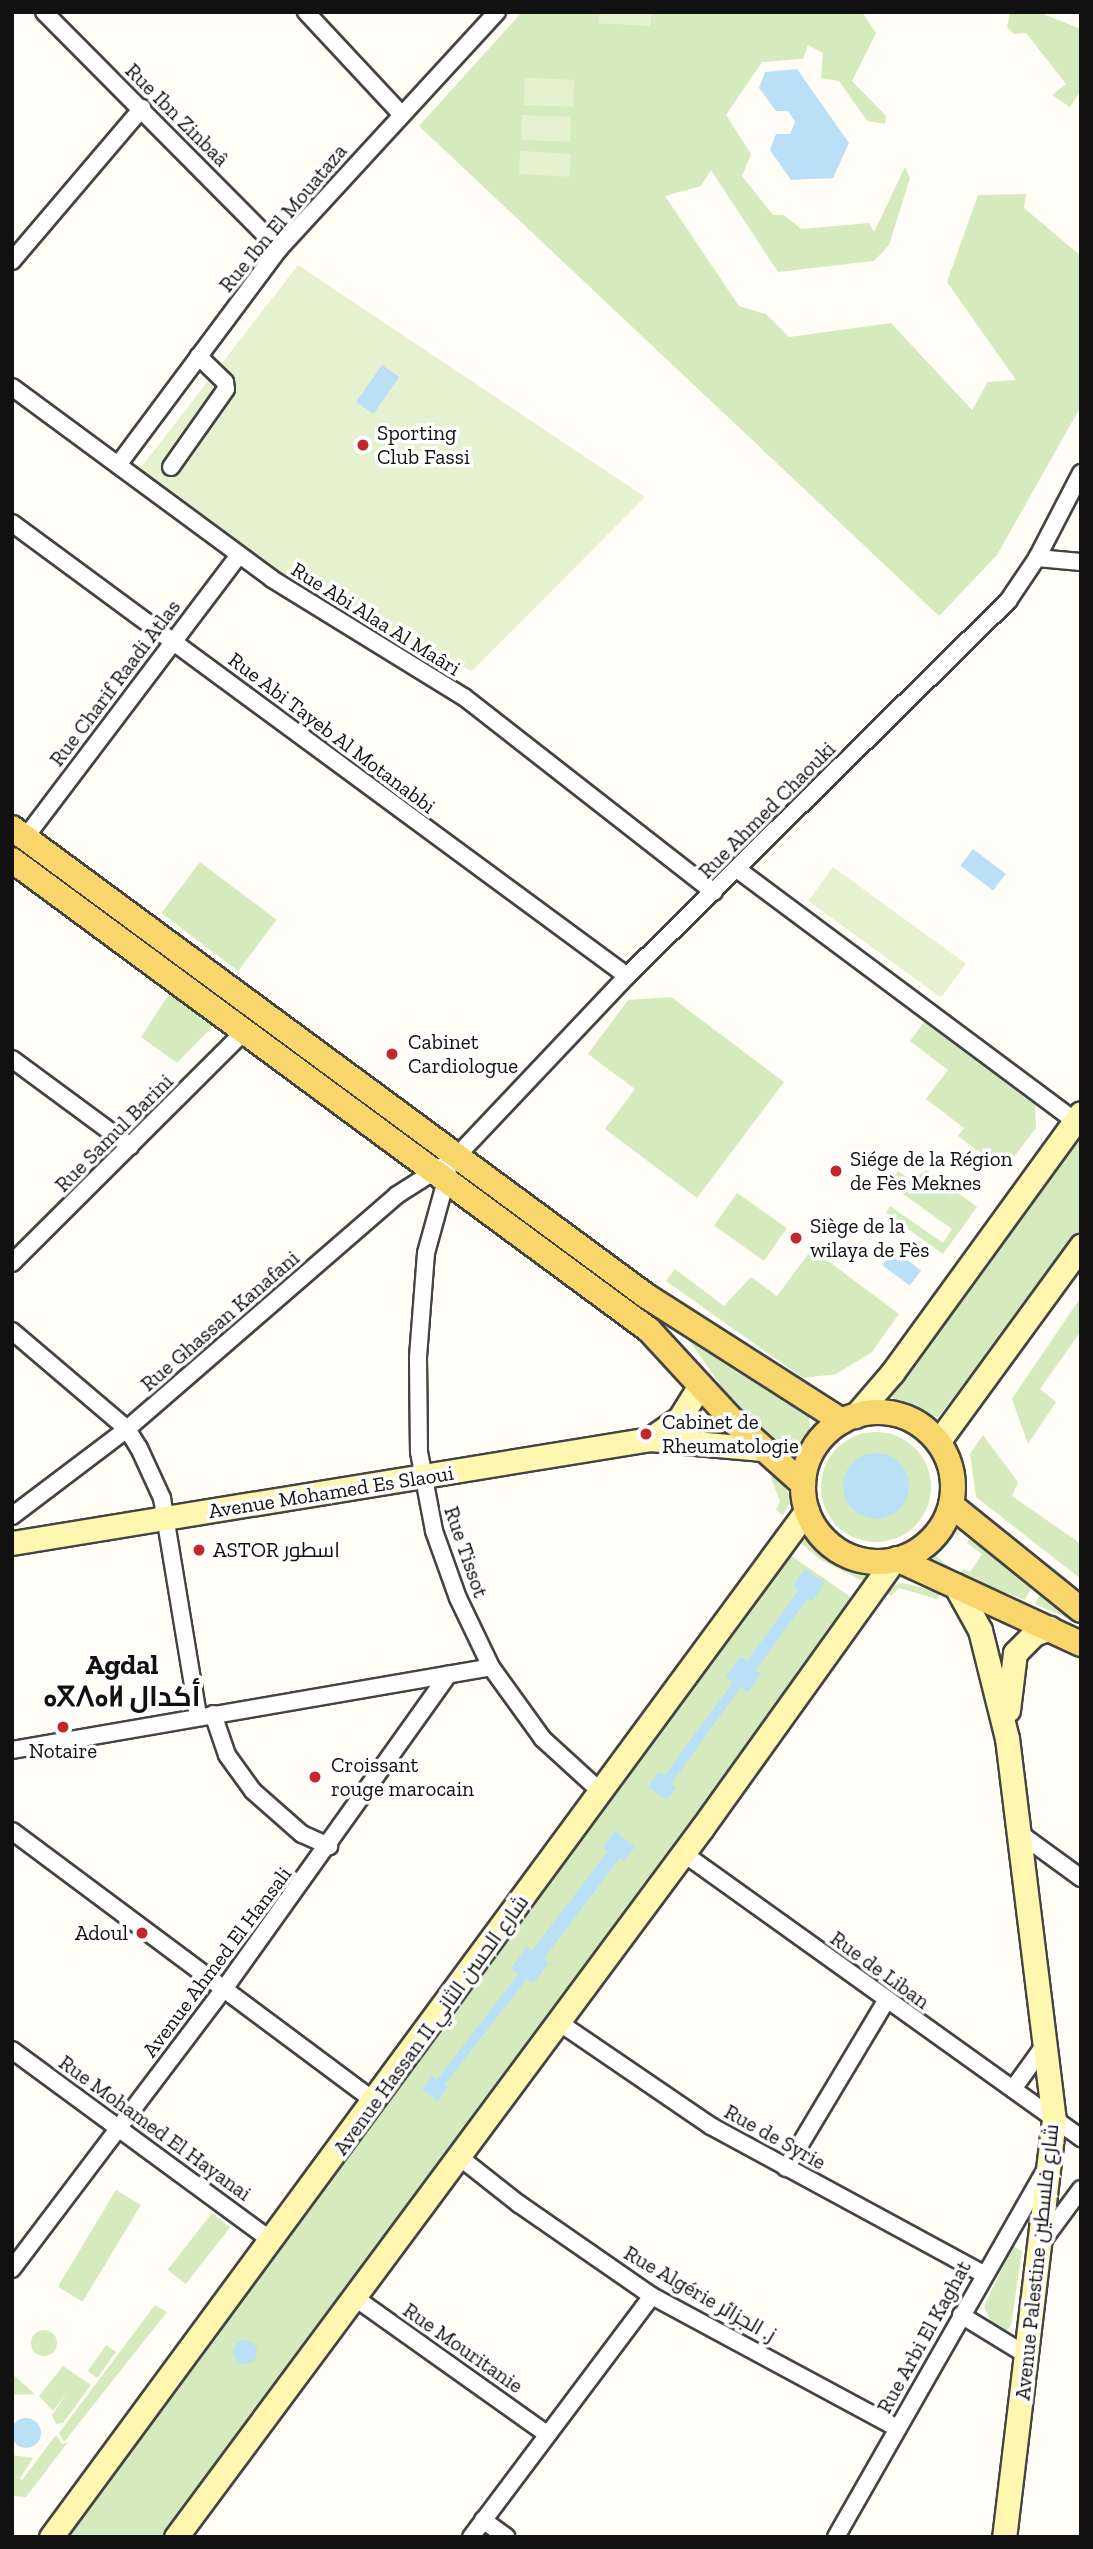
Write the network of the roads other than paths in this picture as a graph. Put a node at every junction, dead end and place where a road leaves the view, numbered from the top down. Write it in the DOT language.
graph roads {
  1 [pos="44,12"];
  2 [pos="306,12"];
  3 [pos="497,12"];
  4 [pos="142,108"];
  5 [pos="401,114"];
  6 [pos="279,249"];
  7 [pos="12,261"];
  8 [pos="198,356"];
  9 [pos="12,387"];
  10 [pos="118,465"];
  11 [pos="171,467"];
  12 [pos="1081,473"];
  13 [pos="12,523"];
  14 [pos="239,555"];
  15 [pos="1037,558"];
  16 [pos="1081,562"];
  17 [pos="173,640"];
  18 [pos="19,833"];
  19 [pos="14,866"];
  20 [pos="737,869"];
  21 [pos="714,892"];
  22 [pos="627,976"];
  23 [pos="244,1032"];
  24 [pos="12,1059"];
  25 [pos="1078,1117"];
  26 [pos="131,1146"];
  27 [pos="455,1158"];
  28 [pos="438,1177"];
  29 [pos="1081,1246"];
  30 [pos="12,1264"];
  31 [pos="12,1331"];
  32 [pos="700,1385"];
  33 [pos="848,1419"];
  34 [pos="127,1429"];
  35 [pos="650,1439"];
  36 [pos="938,1442"];
  37 [pos="763,1449"];
  38 [pos="422,1478"];
  39 [pos="803,1484"];
  40 [pos="951,1505"];
  41 [pos="807,1510"];
  42 [pos="12,1516"];
  43 [pos="166,1518"];
  44 [pos="12,1543"];
  45 [pos="895,1559"];
  46 [pos="955,1585"];
  47 [pos="1081,1610"];
  48 [pos="1050,1628"];
  49 [pos="1081,1644"];
  50 [pos="491,1667"];
  51 [pos="448,1675"];
  52 [pos="206,1714"];
  53 [pos="1007,1738"];
  54 [pos="12,1750"];
  55 [pos="601,1792"];
  56 [pos="12,1831"];
  57 [pos="1022,1835"];
  58 [pos="329,1846"];
  59 [pos="683,1853"];
  60 [pos="1081,1878"];
  61 [pos="224,1989"];
  62 [pos="886,2001"];
  63 [pos="557,2021"];
  64 [pos="1046,2043"];
  65 [pos="12,2050"];
  66 [pos="1013,2089"];
  67 [pos="375,2102"];
  68 [pos="1054,2119"];
  69 [pos="120,2126"];
  70 [pos="1081,2137"];
  71 [pos="458,2156"];
  72 [pos="1052,2159"];
  73 [pos="786,2168"];
  74 [pos="1081,2189"];
  75 [pos="271,2241"];
  76 [pos="1041,2243"];
  77 [pos="12,2269"];
  78 [pos="984,2274"];
  79 [pos="652,2296"];
  80 [pos="354,2297"];
  81 [pos="961,2315"];
  82 [pos="1028,2356"];
  83 [pos="897,2428"];
  84 [pos="547,2434"];
  85 [pos="483,2520"];
  86 [pos="51,2537"];
  87 [pos="176,2537"];
  88 [pos="471,2537"];
  89 [pos="506,2537"];
  90 [pos="836,2537"];
  91 [pos="1003,2537"];
  1 -- 4 [label="street, Rue Ibn Zinbaâ"];
  2 -- 5 [label="street"];
  3 -- 5 [label="street, Rue Ibn El Mouataza"];
  4 -- 6 [label="street, Rue Ibn Zinbaâ"];
  4 -- 7 [label="street"];
  5 -- 6 [label="street, Rue Ibn El Mouataza"];
  6 -- 8 [label="street, Rue Ibn El Mouataza"];
  8 -- 10 [label="street, Rue Ibn El Mouataza"];
  8 -- 11 [label="street"];
  9 -- 10 [label="street, Rue Abi Alaa Al Maâri"];
  10 -- 14 [label="street, Rue Abi Alaa Al Maâri"];
  12 -- 15 [label="street, Rue Ahmed Chaouki"];
  13 -- 17 [label="street, Rue Abi Tayeb Al Motanabbi"];
  14 -- 17 [label="street, Rue Charif Raadi Atlas"];
  14 -- 21 [label="street, Rue Abi Alaa Al Maâri"];
  15 -- 16 [label="street"];
  15 -- 20 [label="street, Rue Ahmed Chaouki"];
  17 -- 18 [label="street, Rue Charif Raadi Atlas"];
  17 -- 22 [label="street, Rue Abi Tayeb Al Motanabbi"];
  18 -- 27 [label="main road"];
  19 -- 23 [label="main road"];
  20 -- 21 [label="street, Rue Ahmed Chaouki"];
  20 -- 25 [label="street"];
  21 -- 22 [label="street, Rue Ahmed Chaouki"];
  22 -- 27 [label="street, Rue Ahmed Chaouki"];
  23 -- 26 [label="street, Rue Samul Barini"];
  23 -- 28 [label="main road"];
  24 -- 26 [label="street"];
  25 -- 33 [label="main road"];
  26 -- 30 [label="street, Rue Samul Barini"];
  27 -- 28 [label="street, Rue Ghassan Kanafani"];
  27 -- 33 [label="main road"];
  28 -- 32 [label="main road"];
  28 -- 34 [label="street, Rue Ghassan Kanafani"];
  28 -- 38 [label="street, Rue Tissot"];
  29 -- 36 [label="main road"];
  31 -- 34 [label="street"];
  32 -- 35 [label="main road, Avenue Mohamed Es Slaoui"];
  32 -- 37 [label="main road"];
  33 -- 36 [label="main road"];
  33 -- 39 [label="main road"];
  34 -- 42 [label="street, Rue Ghassan Kanafani"];
  34 -- 43 [label="street"];
  35 -- 37 [label="main road, Avenue Mohamed Es Slaoui"];
  35 -- 38 [label="main road, Avenue Mohamed Es Slaoui"];
  36 -- 40 [label="main road"];
  37 -- 39 [label="main road"];
  38 -- 43 [label="main road, Avenue Mohamed Es Slaoui"];
  38 -- 50 [label="street, Rue Tissot"];
  39 -- 41 [label="main road"];
  40 -- 45 [label="main road"];
  40 -- 47 [label="main road"];
  41 -- 45 [label="main road"];
  41 -- 55 [label="main road, Avenue Hassan II شارع الحسن الثاني"];
  43 -- 44 [label="main road, Avenue Mohamed Es Slaoui"];
  43 -- 52 [label="street"];
  45 -- 46 [label="main road"];
  45 -- 59 [label="main road"];
  46 -- 48 [label="main road"];
  46 -- 53 [label="main road, Avenue Palestine شارع فلسطين"];
  48 -- 49 [label="main road"];
  48 -- 53 [label="main road, Avenue Palestine شارع فلسطين"];
  50 -- 51 [label="street"];
  50 -- 55 [label="street, Rue Tissot"];
  51 -- 52 [label="street"];
  51 -- 58 [label="street, Avenue Ahmed El Hansali"];
  52 -- 54 [label="street"];
  52 -- 58 [label="street"];
  53 -- 57 [label="main road, Avenue Palestine شارع فلسطين"];
  55 -- 67 [label="main road, Avenue Hassan II شارع الحسن الثاني"];
  56 -- 61 [label="street"];
  57 -- 60 [label="street"];
  57 -- 64 [label="main road, Avenue Palestine شارع فلسطين"];
  58 -- 61 [label="street, Avenue Ahmed El Hansali"];
  59 -- 62 [label="street, Rue de Liban"];
  59 -- 63 [label="main road"];
  61 -- 67 [label="street"];
  61 -- 69 [label="street, Avenue Ahmed El Hansali"];
  62 -- 66 [label="street, Rue de Liban"];
  62 -- 73 [label="street"];
  63 -- 71 [label="main road"];
  63 -- 73 [label="street, Rue de Syrie"];
  64 -- 66 [label="street"];
  64 -- 68 [label="main road, Avenue Palestine شارع فلسطين"];
  65 -- 69 [label="street, Rue Mohamed El Hayanai"];
  66 -- 68 [label="street, Rue de Liban"];
  67 -- 75 [label="main road, Avenue Hassan II شارع الحسن الثاني"];
  68 -- 70 [label="street, Rue de Liban"];
  68 -- 72 [label="main road, Avenue Palestine شارع فلسطين"];
  69 -- 75 [label="street, Rue Mohamed El Hayanai"];
  69 -- 77 [label="street, Avenue Ahmed El Hansali"];
  71 -- 79 [label="street, Rue Algérie ز. الجزائر"];
  71 -- 80 [label="main road"];
  72 -- 76 [label="main road, Avenue Palestine شارع فلسطين"];
  72 -- 78 [label="street, Rue Arbi El Kaghat"];
  73 -- 78 [label="street, Rue de Syrie"];
  74 -- 76 [label="street"];
  75 -- 86 [label="main road, Avenue Hassan II شارع الحسن الثاني"];
  76 -- 82 [label="main road, Avenue Palestine شارع فلسطين"];
  78 -- 81 [label="street, Rue Arbi El Kaghat"];
  79 -- 83 [label="street, Rue Algérie ز. الجزائر"];
  79 -- 84 [label="street"];
  80 -- 84 [label="street, Rue Mouritanie"];
  80 -- 87 [label="main road"];
  81 -- 82 [label="street"];
  81 -- 83 [label="street, Rue Arbi El Kaghat"];
  82 -- 91 [label="main road, Avenue Palestine شارع فلسطين"];
  83 -- 90 [label="street, Rue Arbi El Kaghat"];
  84 -- 85 [label="street"];
  85 -- 88 [label="street"];
  85 -- 89 [label="street"];
}
